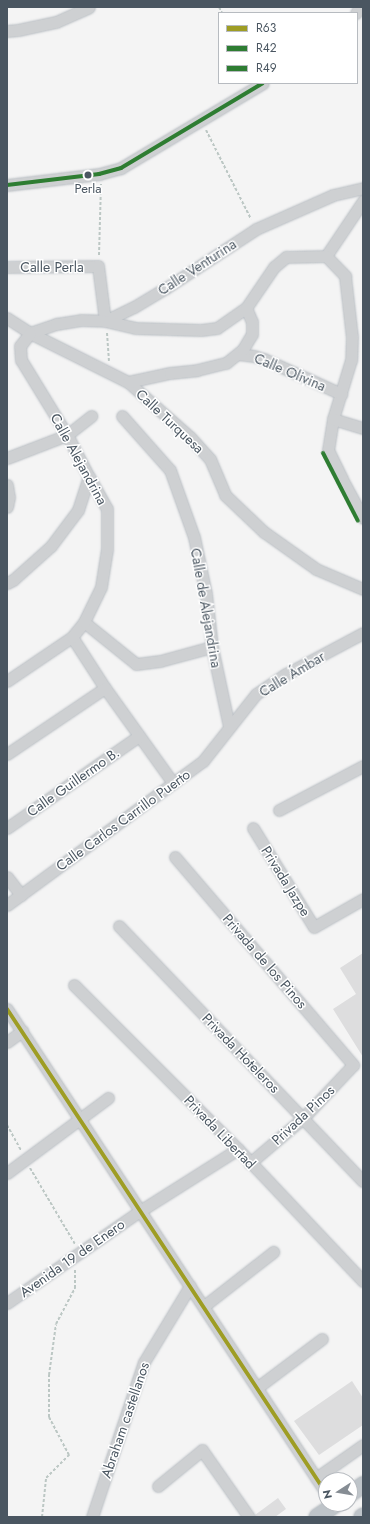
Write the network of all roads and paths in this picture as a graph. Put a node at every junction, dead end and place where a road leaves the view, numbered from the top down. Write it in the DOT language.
graph roads {
  1 [pos="89,7"];
  2 [pos="7,31"];
  3 [pos="261,84"];
  4 [pos="201,119"];
  5 [pos="99,174"];
  6 [pos="7,185"];
  7 [pos="363,188"];
  8 [pos="363,201"];
  9 [pos="256,229"];
  10 [pos="326,256"];
  11 [pos="98,266"];
  12 [pos="7,267"];
  13 [pos="246,308"];
  14 [pos="7,318"];
  15 [pos="105,321"];
  16 [pos="30,333"];
  17 [pos="238,354"];
  18 [pos="109,374"];
  19 [pos="128,382"];
  20 [pos="341,394"];
  21 [pos="91,416"];
  22 [pos="122,416"];
  23 [pos="333,420"];
  24 [pos="363,428"];
  25 [pos="67,435"];
  26 [pos="7,458"];
  27 [pos="88,477"];
  28 [pos="7,485"];
  29 [pos="7,507"];
  30 [pos="363,518"];
  31 [pos="7,583"];
  32 [pos="363,589"];
  33 [pos="84,622"];
  34 [pos="363,633"];
  35 [pos="72,637"];
  36 [pos="212,647"];
  37 [pos="7,681"];
  38 [pos="105,688"];
  39 [pos="230,726"];
  40 [pos="138,736"];
  41 [pos="7,754"];
  42 [pos="363,766"];
  43 [pos="173,783"];
  44 [pos="279,810"];
  45 [pos="7,828"];
  46 [pos="253,828"];
  47 [pos="175,857"];
  48 [pos="7,877"];
  49 [pos="21,895"];
  50 [pos="363,899"];
  51 [pos="7,905"];
  52 [pos="119,926"];
  53 [pos="74,985"];
  54 [pos="7,1009"];
  55 [pos="22,1031"];
  56 [pos="7,1042"];
  57 [pos="353,1065"];
  58 [pos="108,1098"];
  59 [pos="303,1118"];
  60 [pos="80,1119"];
  61 [pos="7,1125"];
  62 [pos="238,1149"];
  63 [pos="26,1160"];
  64 [pos="250,1162"];
  65 [pos="7,1173"];
  66 [pos="363,1181"];
  67 [pos="140,1211"];
  68 [pos="273,1252"];
  69 [pos="76,1256"];
  70 [pos="363,1281"];
  71 [pos="190,1286"];
  72 [pos="7,1303"];
  73 [pos="204,1306"];
  74 [pos="322,1339"];
  75 [pos="258,1387"];
  76 [pos="363,1445"];
  77 [pos="316,1478"];
  78 [pos="318,1481"];
  79 [pos="158,1486"];
  80 [pos="42,1517"];
  81 [pos="92,1517"];
  82 [pos="249,1517"];
  1 -- 2 [label="street"];
  3 -- 4 [label="street"];
  4 -- 5 [label="street"];
  4 -- 9 [label="path"];
  5 -- 6 [label="street"];
  5 -- 11 [label="path"];
  7 -- 9 [label="street, Calle Venturina"];
  8 -- 10 [label="street"];
  9 -- 15 [label="street, Calle Venturina"];
  10 -- 13 [label="street"];
  10 -- 20 [label="street"];
  11 -- 12 [label="street, Calle Perla"];
  11 -- 15 [label="street"];
  13 -- 15 [label="street"];
  13 -- 17 [label="street"];
  14 -- 16 [label="street, Calle Turquesa"];
  15 -- 16 [label="street, Calle Venturina"];
  15 -- 18 [label="path"];
  16 -- 18 [label="street, Calle Turquesa"];
  16 -- 25 [label="street, Calle Alejandrina"];
  17 -- 19 [label="street"];
  17 -- 20 [label="street, Calle Olivina"];
  18 -- 19 [label="street, Calle Turquesa"];
  19 -- 32 [label="street, Calle Turquesa"];
  20 -- 23 [label="street"];
  21 -- 25 [label="street"];
  22 -- 36 [label="street, Calle de Alejandrina"];
  23 -- 24 [label="street"];
  23 -- 30 [label="street"];
  25 -- 26 [label="street"];
  25 -- 27 [label="street, Calle Alejandrina"];
  27 -- 31 [label="street"];
  27 -- 33 [label="street, Calle Alejandrina"];
  28 -- 29 [label="street"];
  33 -- 35 [label="street, Calle Alejandrina"];
  33 -- 36 [label="street"];
  34 -- 39 [label="street, Calle Ámbar"];
  35 -- 37 [label="street, Calle Alejandrina"];
  35 -- 38 [label="street"];
  36 -- 39 [label="street, Calle de Alejandrina"];
  38 -- 40 [label="street"];
  38 -- 41 [label="street"];
  39 -- 43 [label="street, Calle Carlos Carrillo Puerto"];
  40 -- 43 [label="street"];
  40 -- 45 [label="street, Calle Guillermo B."];
  42 -- 44 [label="street"];
  43 -- 49 [label="street, Calle Carlos Carrillo Puerto"];
  46 -- 50 [label="street, Privada Jazpe"];
  47 -- 57 [label="street, Privada de los Pinos"];
  48 -- 49 [label="street"];
  49 -- 51 [label="street, Calle Carlos Carrillo Puerto"];
  52 -- 59 [label="street, Privada Hoteleros"];
  53 -- 62 [label="street, Privada Libertad"];
  54 -- 55 [label="street"];
  55 -- 56 [label="street"];
  55 -- 60 [label="street"];
  57 -- 59 [label="street, Privada Pinos"];
  58 -- 60 [label="street"];
  59 -- 64 [label="street, Privada Pinos"];
  59 -- 66 [label="street, Privada Hoteleros"];
  60 -- 63 [label="street"];
  60 -- 67 [label="street"];
  61 -- 63 [label="path"];
  62 -- 64 [label="street, Privada Libertad"];
  62 -- 67 [label="street, Avenida 19 de Enero"];
  63 -- 65 [label="street"];
  63 -- 69 [label="path"];
  64 -- 70 [label="street, Privada Libertad"];
  67 -- 69 [label="street, Avenida 19 de Enero"];
  67 -- 71 [label="street"];
  68 -- 73 [label="street"];
  69 -- 72 [label="street, Avenida 19 de Enero"];
  69 -- 80 [label="path"];
  71 -- 73 [label="street"];
  71 -- 81 [label="street, Abraham castellanos"];
  73 -- 75 [label="street"];
  74 -- 75 [label="street"];
  75 -- 77 [label="street"];
  76 -- 77 [label="street"];
  77 -- 78 [label="street"];
  79 -- 82 [label="street"];
}
